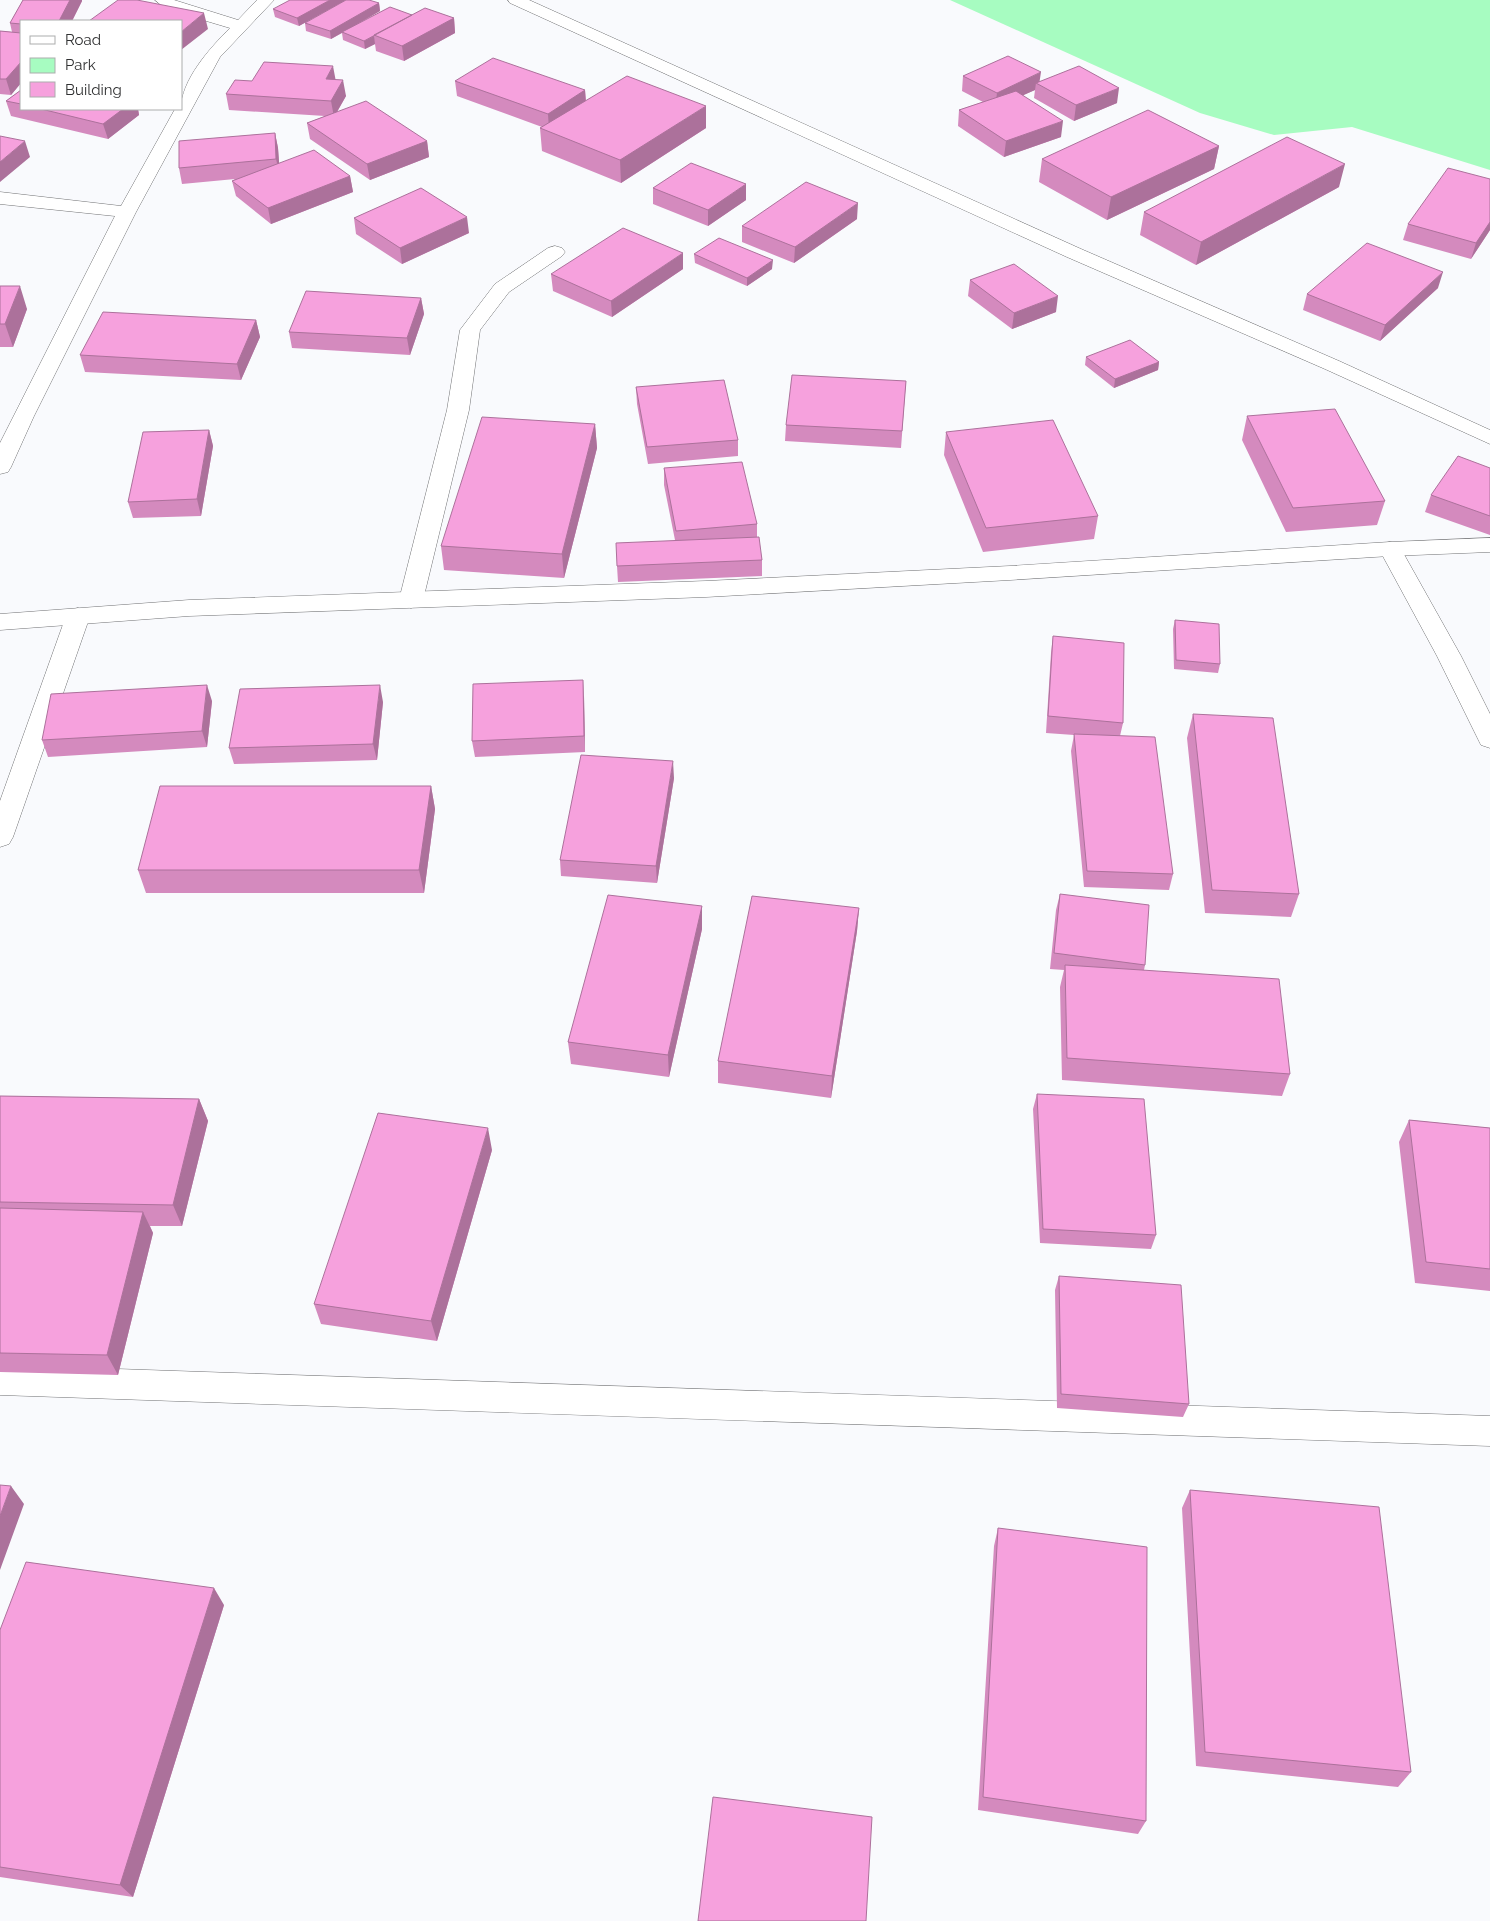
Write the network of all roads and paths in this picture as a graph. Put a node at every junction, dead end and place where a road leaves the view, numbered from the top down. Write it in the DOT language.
graph roads {
  1 [pos="162,0"];
  2 [pos="266,0"];
  3 [pos="516,0"];
  4 [pos="241,26"];
  5 [pos="0,198"];
  6 [pos="127,212"];
  7 [pos="555,252"];
  8 [pos="1490,438"];
  9 [pos="0,467"];
  10 [pos="1490,545"];
  11 [pos="1390,549"];
  12 [pos="411,600"];
  13 [pos="78,616"];
  14 [pos="0,622"];
  15 [pos="1490,739"];
  16 [pos="0,837"];
  17 [pos="0,1380"];
  18 [pos="1490,1431"];
  1 -- 4 [label="street"];
  2 -- 4 [label="street"];
  3 -- 8 [label="street"];
  4 -- 6 [label="street"];
  5 -- 6 [label="street"];
  6 -- 9 [label="street"];
  7 -- 12 [label="street"];
  10 -- 11 [label="street"];
  11 -- 12 [label="street"];
  11 -- 15 [label="street"];
  12 -- 13 [label="street"];
  13 -- 14 [label="street"];
  13 -- 16 [label="street"];
  17 -- 18 [label="street"];
}
